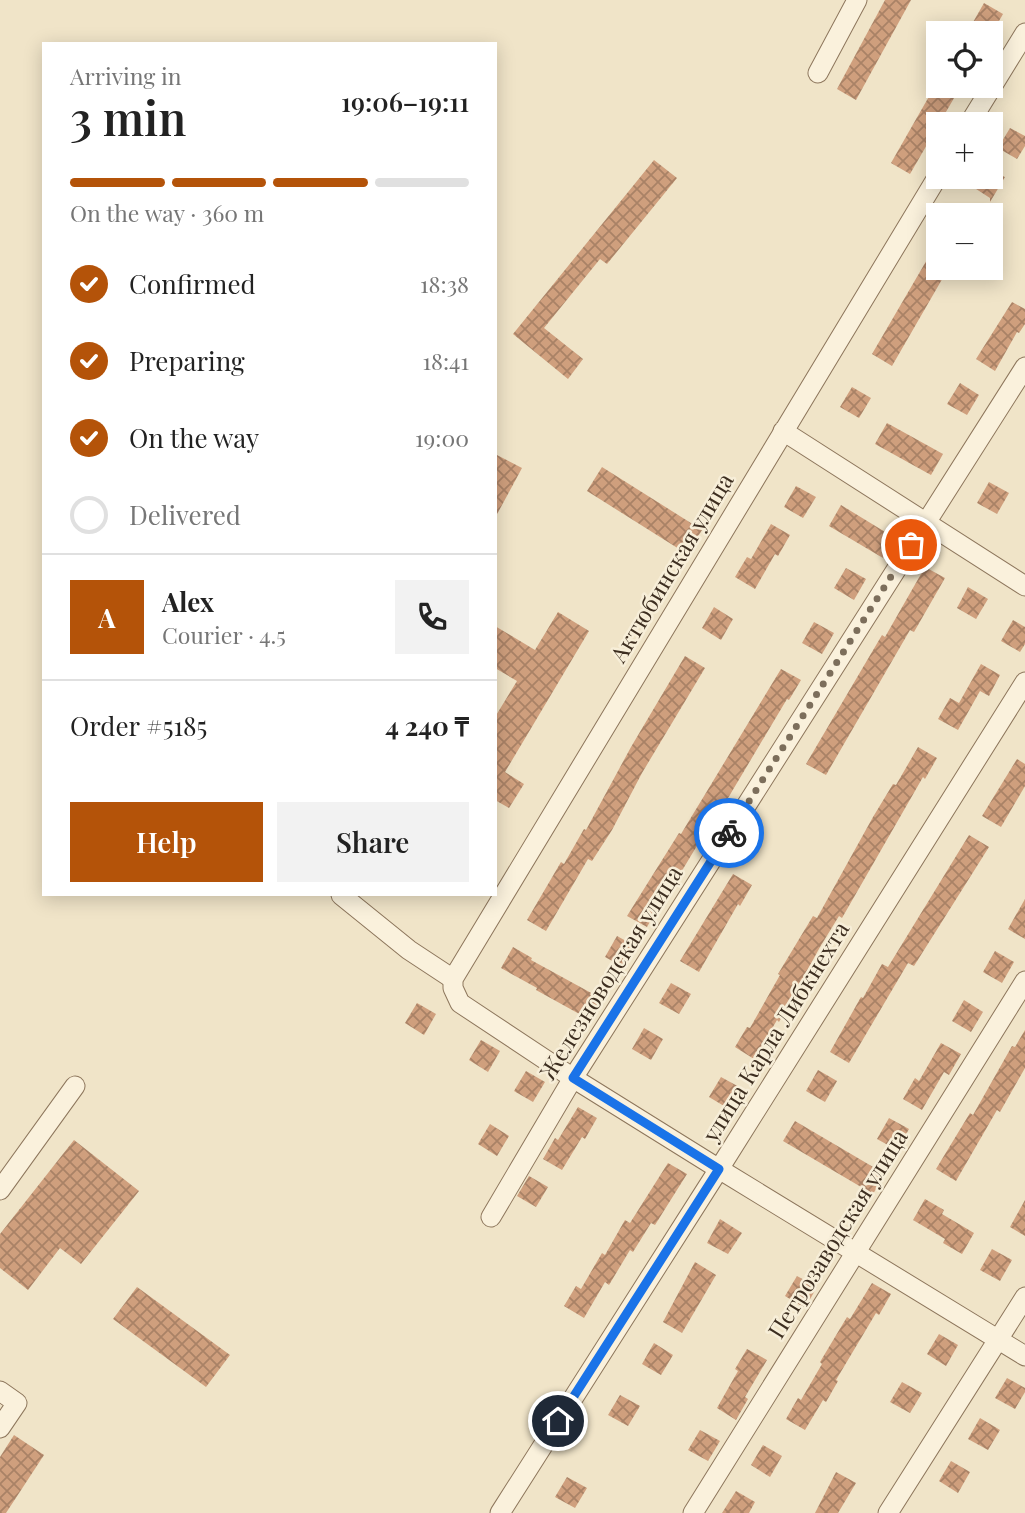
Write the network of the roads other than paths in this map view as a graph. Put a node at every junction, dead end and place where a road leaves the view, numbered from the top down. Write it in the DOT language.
graph roads {
  1 [pos="857,0"];
  2 [pos="1025,33"];
  3 [pos="818,73"];
  4 [pos="976,112"];
  5 [pos="930,189"];
  6 [pos="1025,367"];
  7 [pos="783,431"];
  8 [pos="926,522"];
  9 [pos="1025,586"];
  10 [pos="1025,682"];
  11 [pos="342,896"];
  12 [pos="1025,981"];
  13 [pos="453,984"];
  14 [pos="573,1078"];
  15 [pos="75,1086"];
  16 [pos="719,1169"];
  17 [pos="0,1190"];
  18 [pos="491,1217"];
  19 [pos="855,1251"];
  20 [pos="1025,1297"];
  21 [pos="999,1339"];
  22 [pos="1025,1356"];
  23 [pos="0,1391"];
  24 [pos="0,1428"];
  25 [pos="500,1513"];
  26 [pos="693,1513"];
  27 [pos="888,1513"];
  1 -- 3 [label="street"];
  2 -- 4 [label="street"];
  5 -- 7 [label="street, Актюбинская улица"];
  6 -- 8 [label="street, Железноводская улица"];
  7 -- 8 [label="street"];
  7 -- 13 [label="street, Актюбинская улица"];
  8 -- 9 [label="street"];
  8 -- 14 [label="street, Железноводская улица"];
  10 -- 16 [label="street, улица Карла Либкнехта"];
  11 -- 13 [label="street"];
  12 -- 19 [label="street, Петрозаводская улица"];
  13 -- 14 [label="street"];
  14 -- 16 [label="street"];
  14 -- 18 [label="street, Железноводская улица"];
  15 -- 17 [label="street"];
  16 -- 19 [label="street"];
  16 -- 25 [label="street, улица Карла Либкнехта"];
  19 -- 21 [label="street"];
  19 -- 26 [label="street, Петрозаводская улица"];
  20 -- 21 [label="street"];
  21 -- 22 [label="street"];
  21 -- 27 [label="street"];
  23 -- 24 [label="street"];
}
